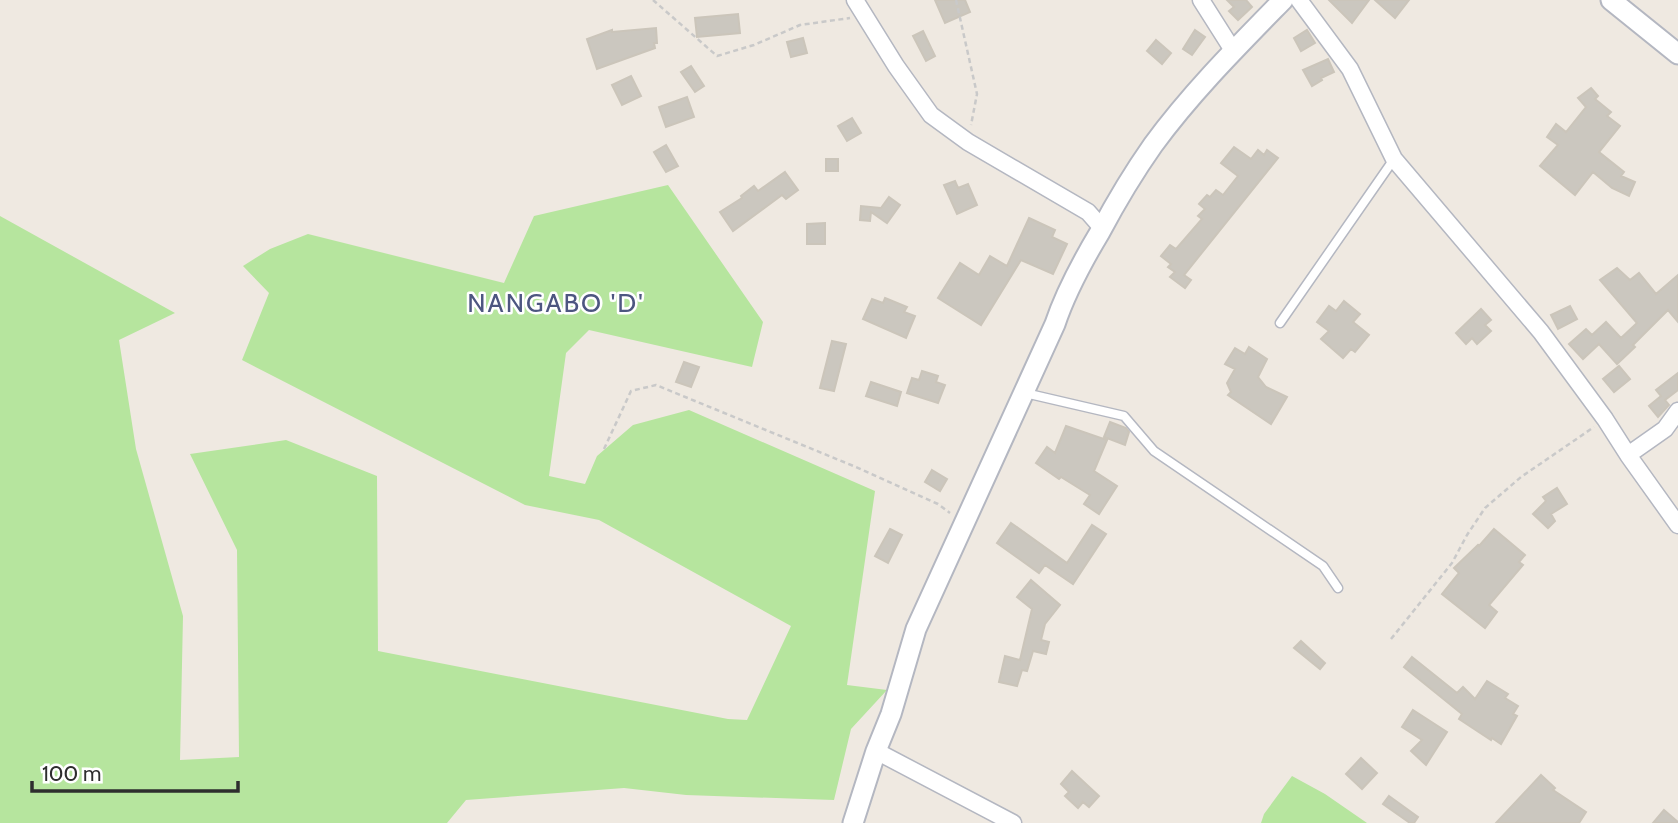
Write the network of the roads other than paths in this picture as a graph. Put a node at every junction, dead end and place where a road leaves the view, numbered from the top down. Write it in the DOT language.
graph roads {
  1 [pos="855,0"];
  2 [pos="1201,0"];
  3 [pos="1283,0"];
  4 [pos="1299,0"];
  5 [pos="1611,0"];
  6 [pos="1234,52"];
  7 [pos="1678,54"];
  8 [pos="1394,159"];
  9 [pos="1102,228"];
  10 [pos="1280,323"];
  11 [pos="1023,393"];
  12 [pos="1678,411"];
  13 [pos="1628,455"];
  14 [pos="1678,525"];
  15 [pos="1338,588"];
  16 [pos="876,751"];
  17 [pos="853,823"];
  18 [pos="1012,823"];
  1 -- 9 [label="street"];
  2 -- 6 [label="street"];
  3 -- 6 [label="street"];
  4 -- 8 [label="street"];
  5 -- 7 [label="street"];
  6 -- 9 [label="street"];
  8 -- 10 [label="lane"];
  8 -- 13 [label="street"];
  9 -- 11 [label="street"];
  11 -- 15 [label="lane"];
  11 -- 16 [label="street"];
  12 -- 13 [label="street"];
  13 -- 14 [label="street"];
  16 -- 17 [label="street"];
  16 -- 18 [label="street"];
}
